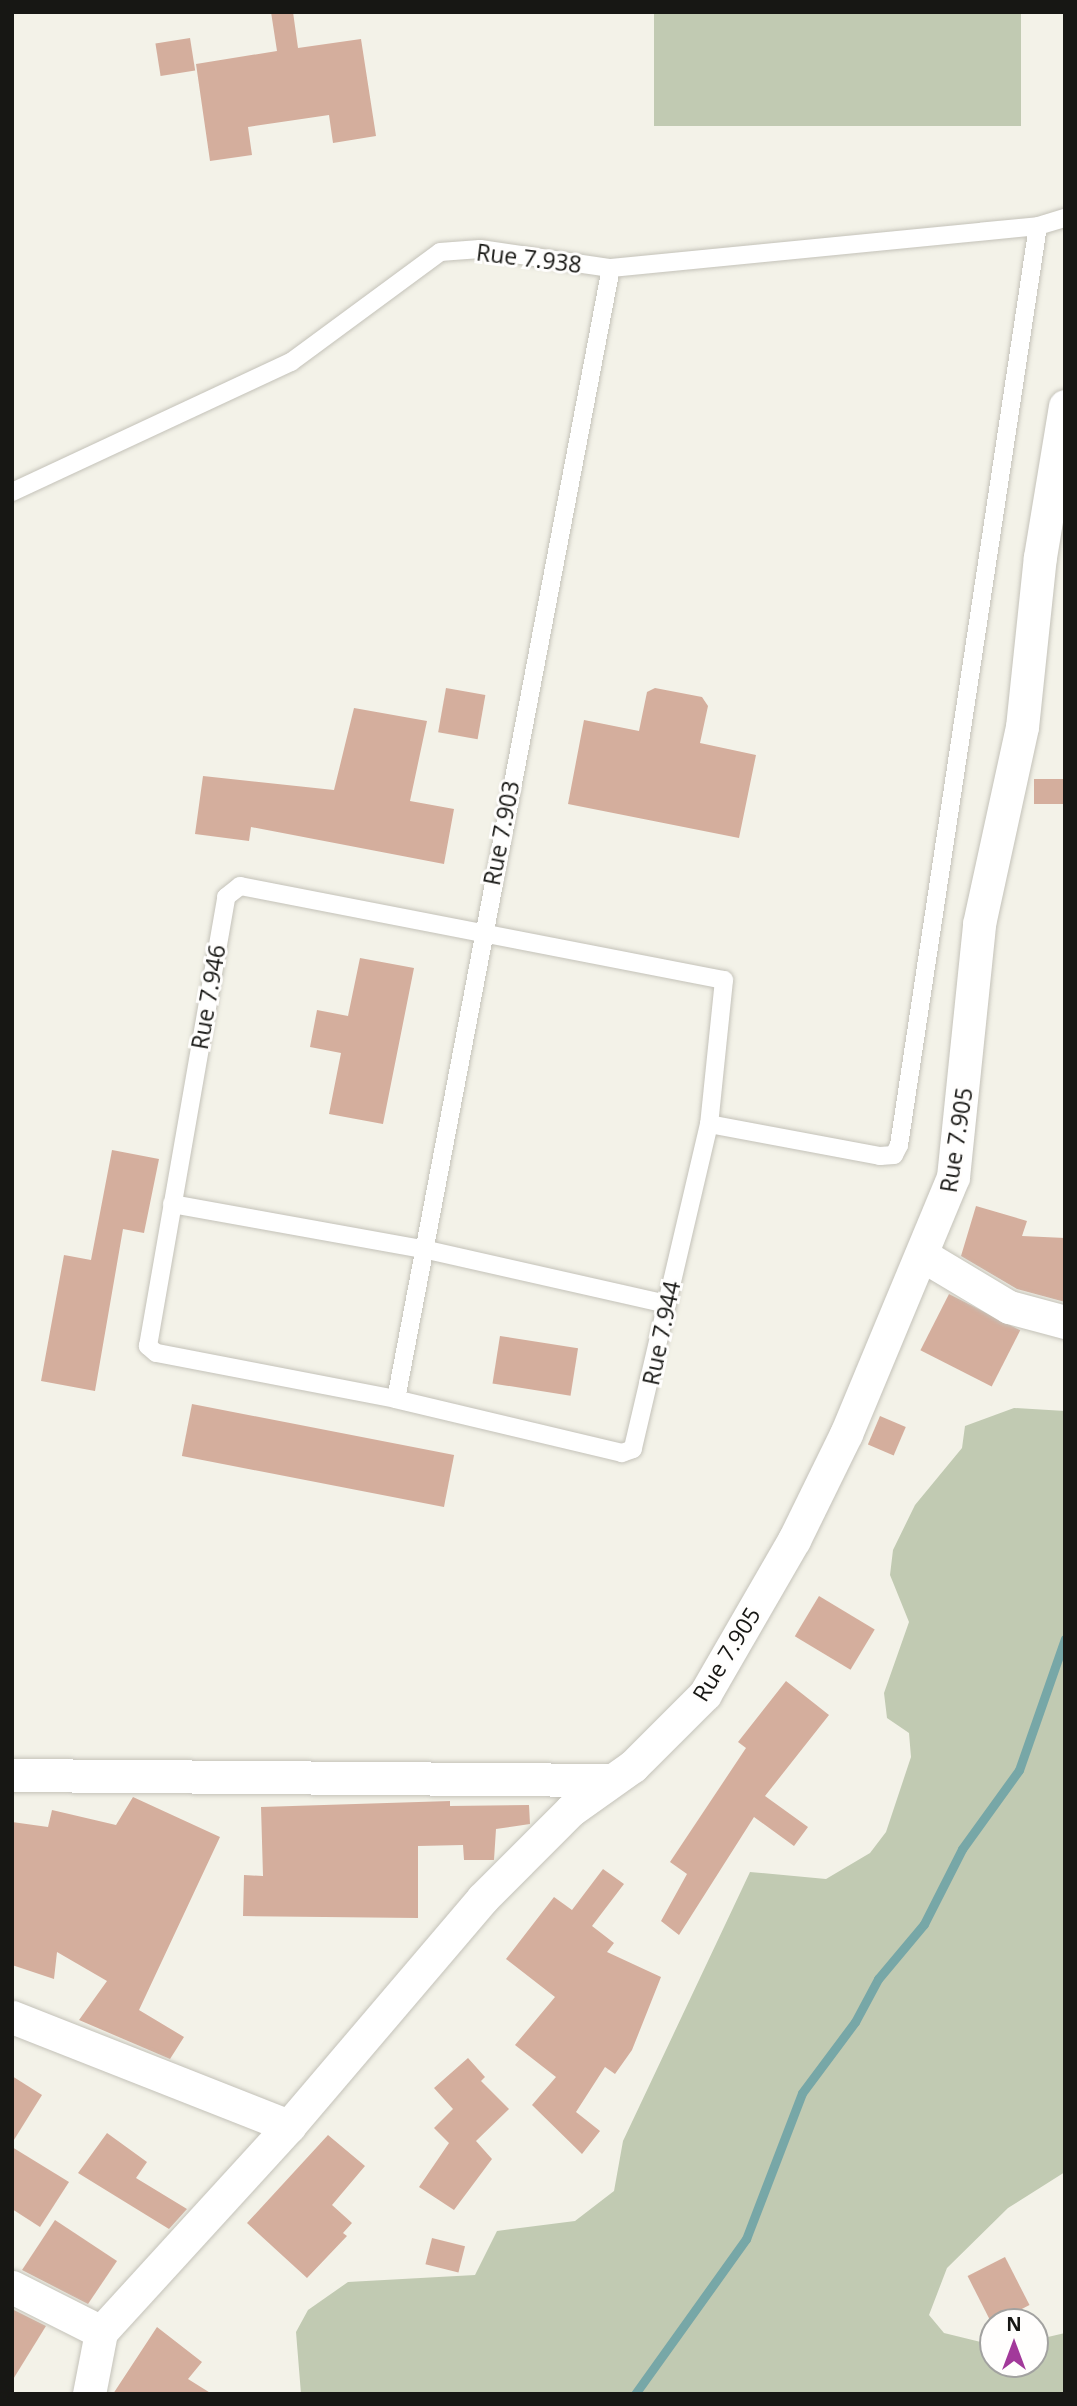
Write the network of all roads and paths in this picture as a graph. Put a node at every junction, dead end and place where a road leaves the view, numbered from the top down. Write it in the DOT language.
graph roads {
  1 [pos="1065,218"];
  2 [pos="1038,226"];
  3 [pos="611,268"];
  4 [pos="1065,407"];
  5 [pos="12,492"];
  6 [pos="481,934"];
  7 [pos="709,1124"];
  8 [pos="172,1204"];
  9 [pos="423,1249"];
  10 [pos="922,1255"];
  11 [pos="667,1304"];
  12 [pos="1065,1322"];
  13 [pos="156,1353"];
  14 [pos="396,1399"];
  15 [pos="12,1775"];
  16 [pos="607,1780"];
  17 [pos="12,2017"];
  18 [pos="289,2126"];
  19 [pos="12,2287"];
  20 [pos="101,2332"];
  21 [pos="89,2394"];
  1 -- 2 [label="lane, Rue 7.938"];
  2 -- 3 [label="lane, Rue 7.938"];
  2 -- 7 [label="lane"];
  3 -- 5 [label="lane, Rue 7.938"];
  3 -- 6 [label="lane, Rue 7.903"];
  4 -- 10 [label="street, Rue 7.905"];
  6 -- 7 [label="lane, Rue 7.944"];
  6 -- 8 [label="lane, Rue 7.946"];
  6 -- 9 [label="lane, Rue 7.903"];
  7 -- 11 [label="lane, Rue 7.944"];
  8 -- 9 [label="lane"];
  8 -- 13 [label="lane, Rue 7.946"];
  9 -- 11 [label="lane"];
  9 -- 14 [label="lane, Rue 7.903"];
  10 -- 12 [label="street"];
  10 -- 16 [label="street, Rue 7.905"];
  11 -- 14 [label="lane, Rue 7.944"];
  13 -- 14 [label="lane, Rue 7.944"];
  15 -- 16 [label="street"];
  16 -- 18 [label="street, Rue 7.905"];
  17 -- 18 [label="street"];
  18 -- 20 [label="street, Rue 7.905"];
  19 -- 20 [label="street"];
  20 -- 21 [label="street"];
}
